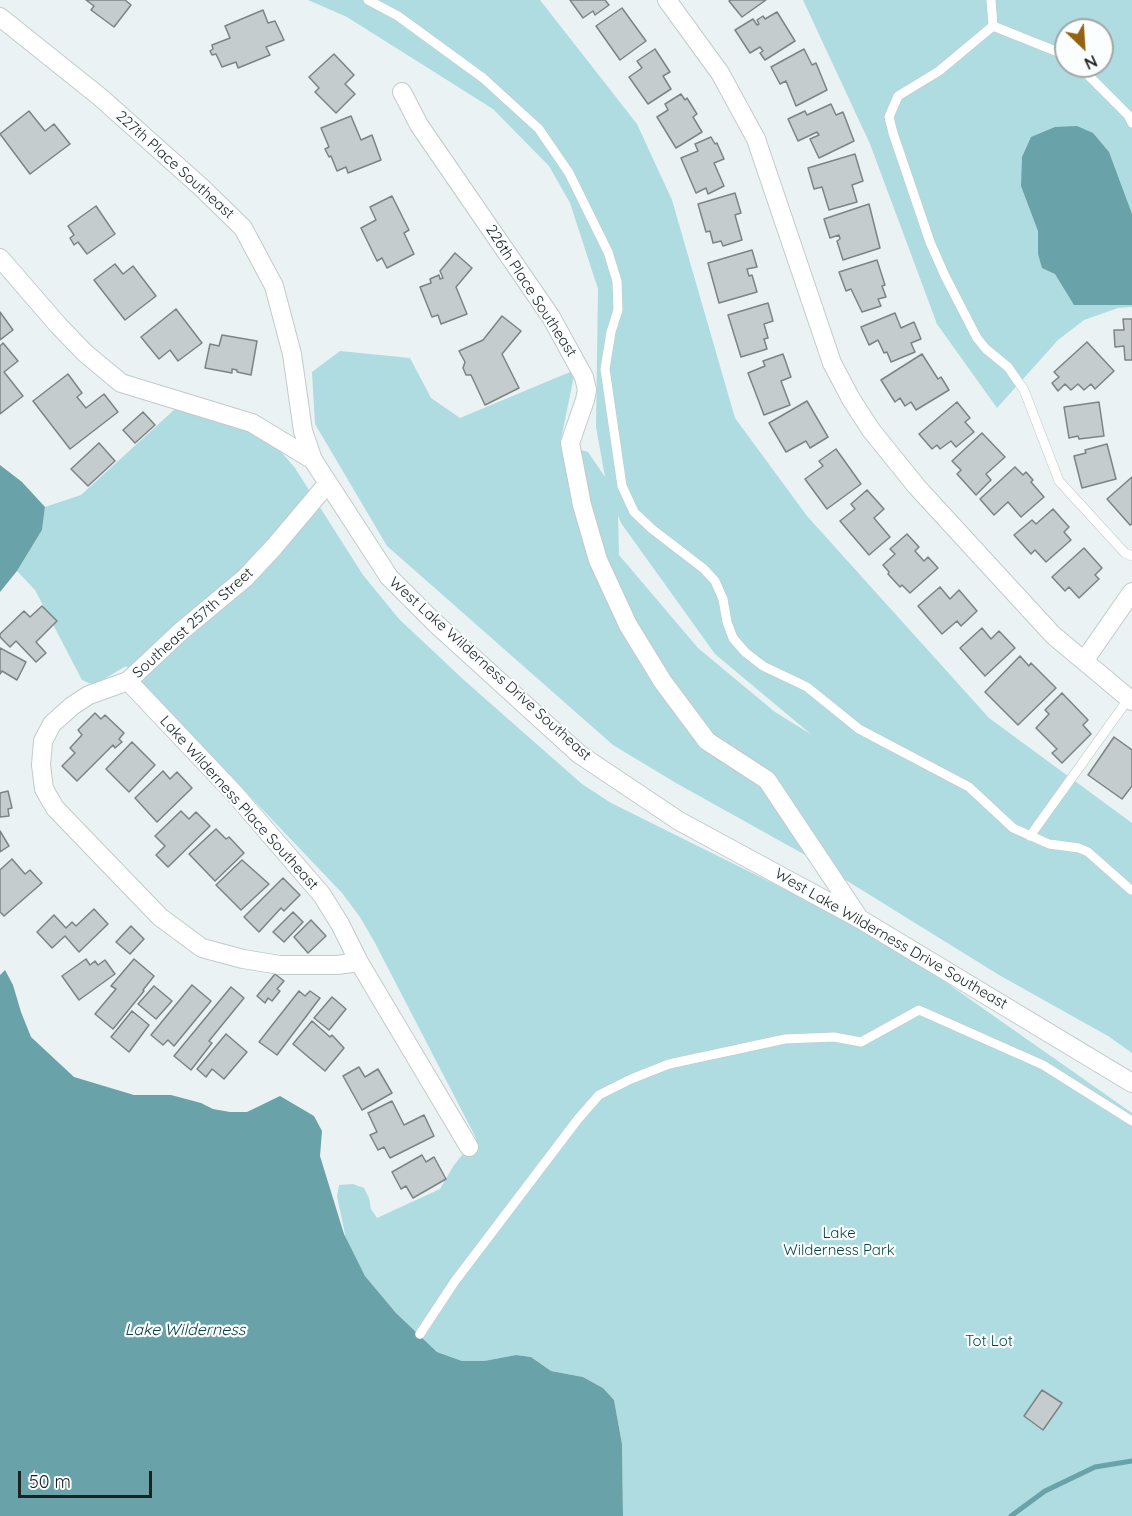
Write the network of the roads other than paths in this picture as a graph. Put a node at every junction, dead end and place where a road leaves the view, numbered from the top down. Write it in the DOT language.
graph roads {
  1 [pos="369,0"];
  2 [pos="668,0"];
  3 [pos="991,0"];
  4 [pos="0,17"];
  5 [pos="993,26"];
  6 [pos="1054,50"];
  7 [pos="1091,78"];
  8 [pos="402,92"];
  9 [pos="1132,123"];
  10 [pos="0,258"];
  11 [pos="313,460"];
  12 [pos="328,483"];
  13 [pos="1132,556"];
  14 [pos="1132,592"];
  15 [pos="1084,662"];
  16 [pos="128,681"];
  17 [pos="1131,700"];
  18 [pos="1029,836"];
  19 [pos="1131,890"];
  20 [pos="860,919"];
  21 [pos="359,962"];
  22 [pos="1132,1083"];
  23 [pos="1132,1121"];
  24 [pos="469,1147"];
  25 [pos="420,1334"];
  1 -- 18 [label="lane"];
  2 -- 15 [label="street"];
  3 -- 5 [label="lane"];
  4 -- 11 [label="street, 227th Place Southeast"];
  5 -- 6 [label="lane"];
  5 -- 13 [label="lane"];
  7 -- 9 [label="lane"];
  8 -- 20 [label="street, 226th Place Southeast"];
  10 -- 11 [label="street, West Lake Wilderness Drive Southeast"];
  11 -- 12 [label="street, West Lake Wilderness Drive Southeast"];
  12 -- 16 [label="street, Southeast 257th Street"];
  12 -- 20 [label="street, West Lake Wilderness Drive Southeast"];
  14 -- 15 [label="street"];
  15 -- 17 [label="street"];
  16 -- 21 [label="street, Lake Wilderness Place Southeast"];
  16 -- 21 [label="street, Southeast 257th Street"];
  17 -- 18 [label="lane"];
  18 -- 19 [label="lane"];
  20 -- 22 [label="street, West Lake Wilderness Drive Southeast"];
  21 -- 24 [label="street, Lake Wilderness Place Southeast"];
  23 -- 25 [label="lane"];
}
